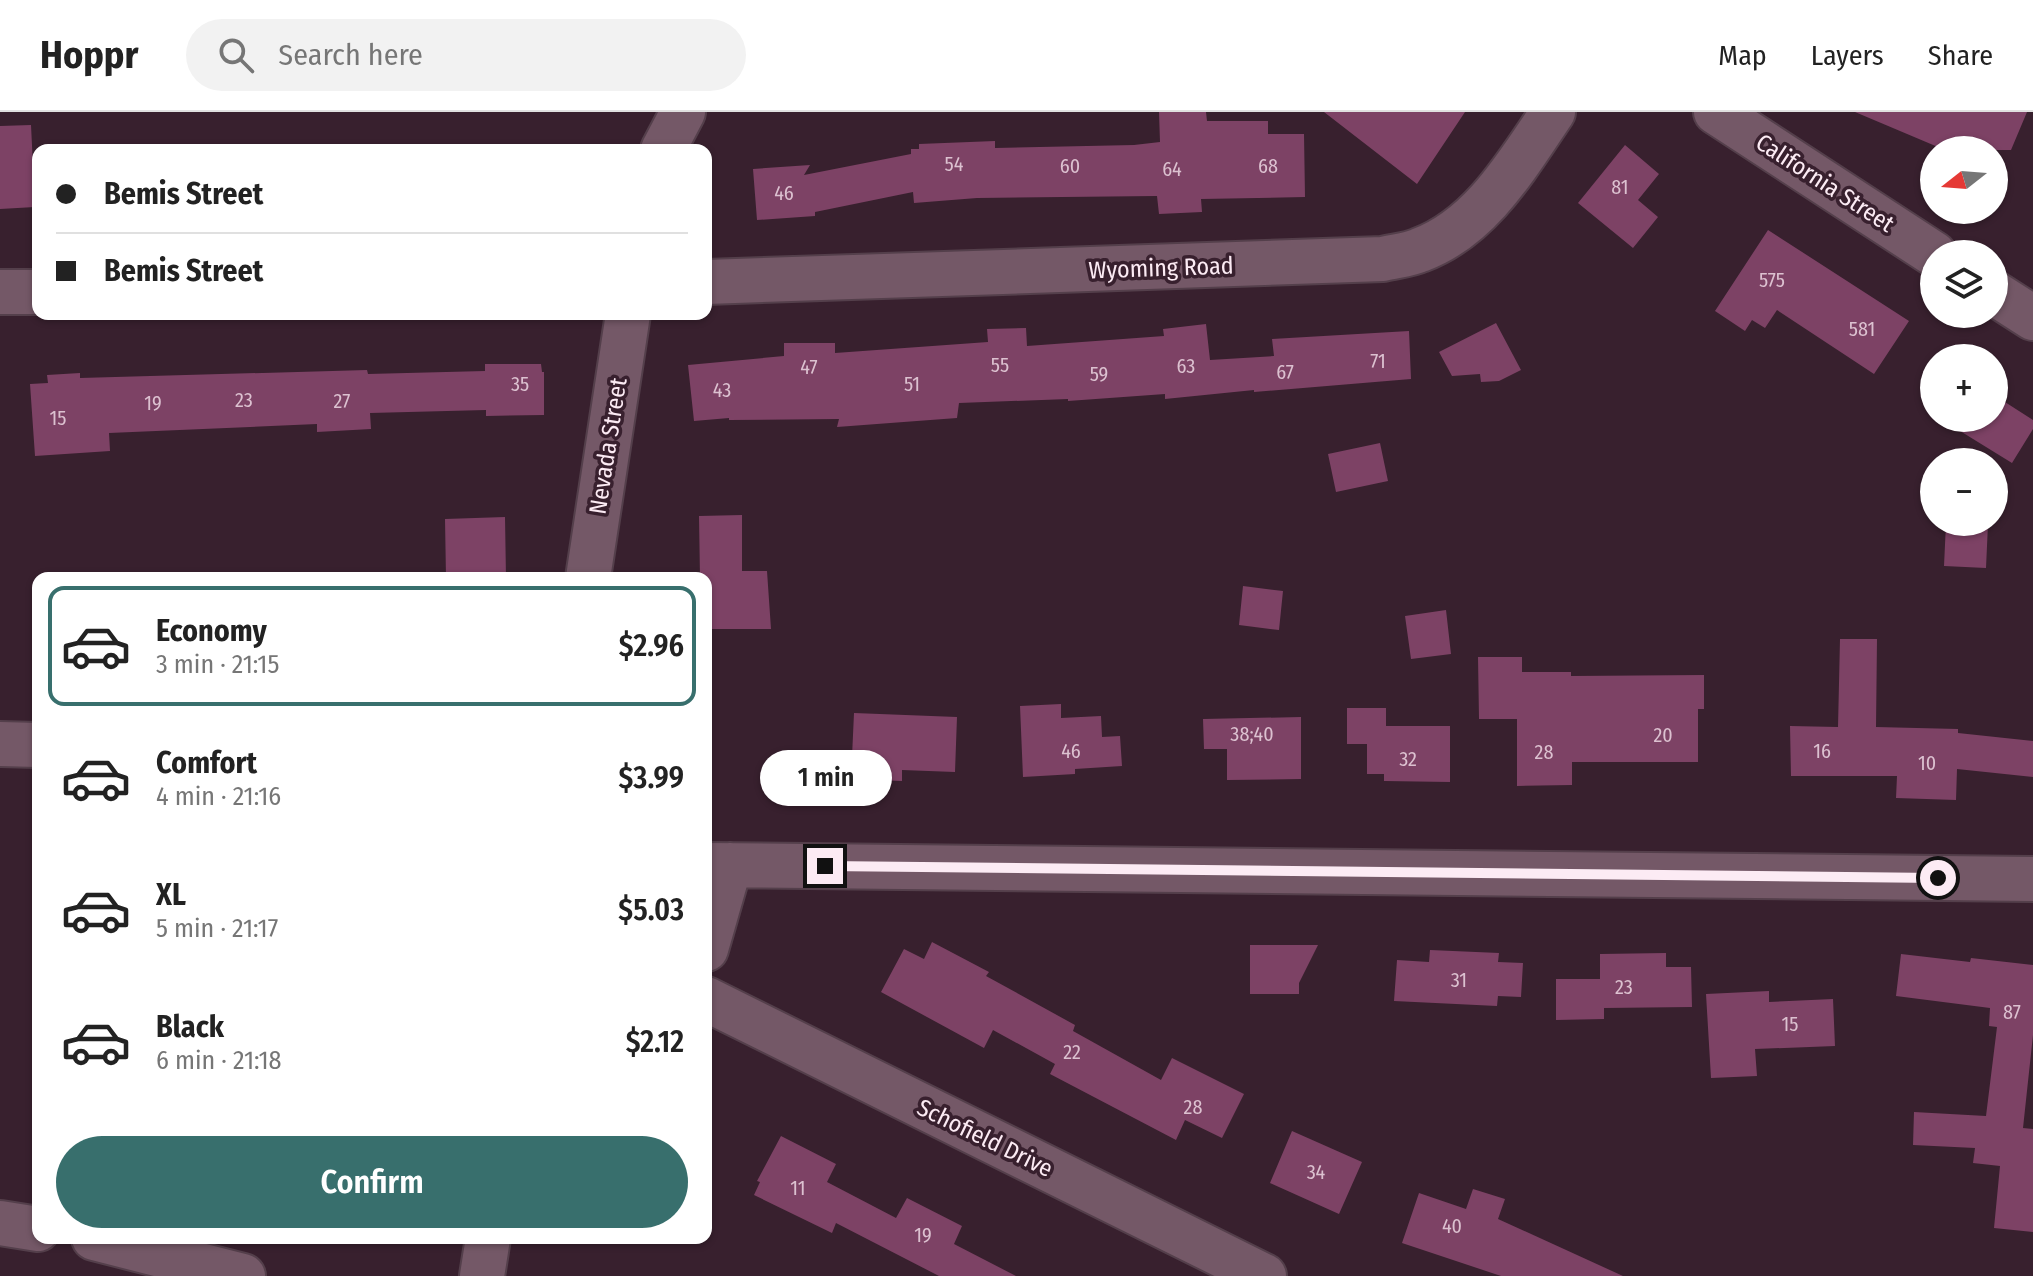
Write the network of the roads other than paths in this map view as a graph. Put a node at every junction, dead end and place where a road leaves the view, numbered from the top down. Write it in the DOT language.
graph roads {
  1 [pos="683,112"];
  2 [pos="1553,112"];
  3 [pos="1716,112"];
  4 [pos="666,144"];
  5 [pos="1920,245"];
  6 [pos="712,282"];
  7 [pos="0,292"];
  8 [pos="32,292"];
  9 [pos="2008,302"];
  10 [pos="2033,318"];
  11 [pos="627,320"];
  12 [pos="589,572"];
  13 [pos="0,744"];
  14 [pos="32,745"];
  15 [pos="718,865"];
  16 [pos="2033,879"];
  17 [pos="712,907"];
  18 [pos="712,1002"];
  19 [pos="0,1223"];
  20 [pos="32,1228"];
  21 [pos="118,1244"];
  22 [pos="487,1244"];
  23 [pos="243,1276"];
  24 [pos="482,1276"];
  25 [pos="1264,1276"];
  1 -- 4 [label="street"];
  2 -- 6 [label="street, Wyoming Road"];
  3 -- 5 [label="street, California Street"];
  7 -- 8 [label="street"];
  9 -- 10 [label="street"];
  11 -- 12 [label="street, Nevada Street"];
  13 -- 14 [label="street"];
  15 -- 16 [label="street"];
  15 -- 17 [label="street"];
  18 -- 25 [label="street, Schofield Drive"];
  19 -- 20 [label="street"];
  21 -- 23 [label="street"];
  22 -- 24 [label="street"];
}
